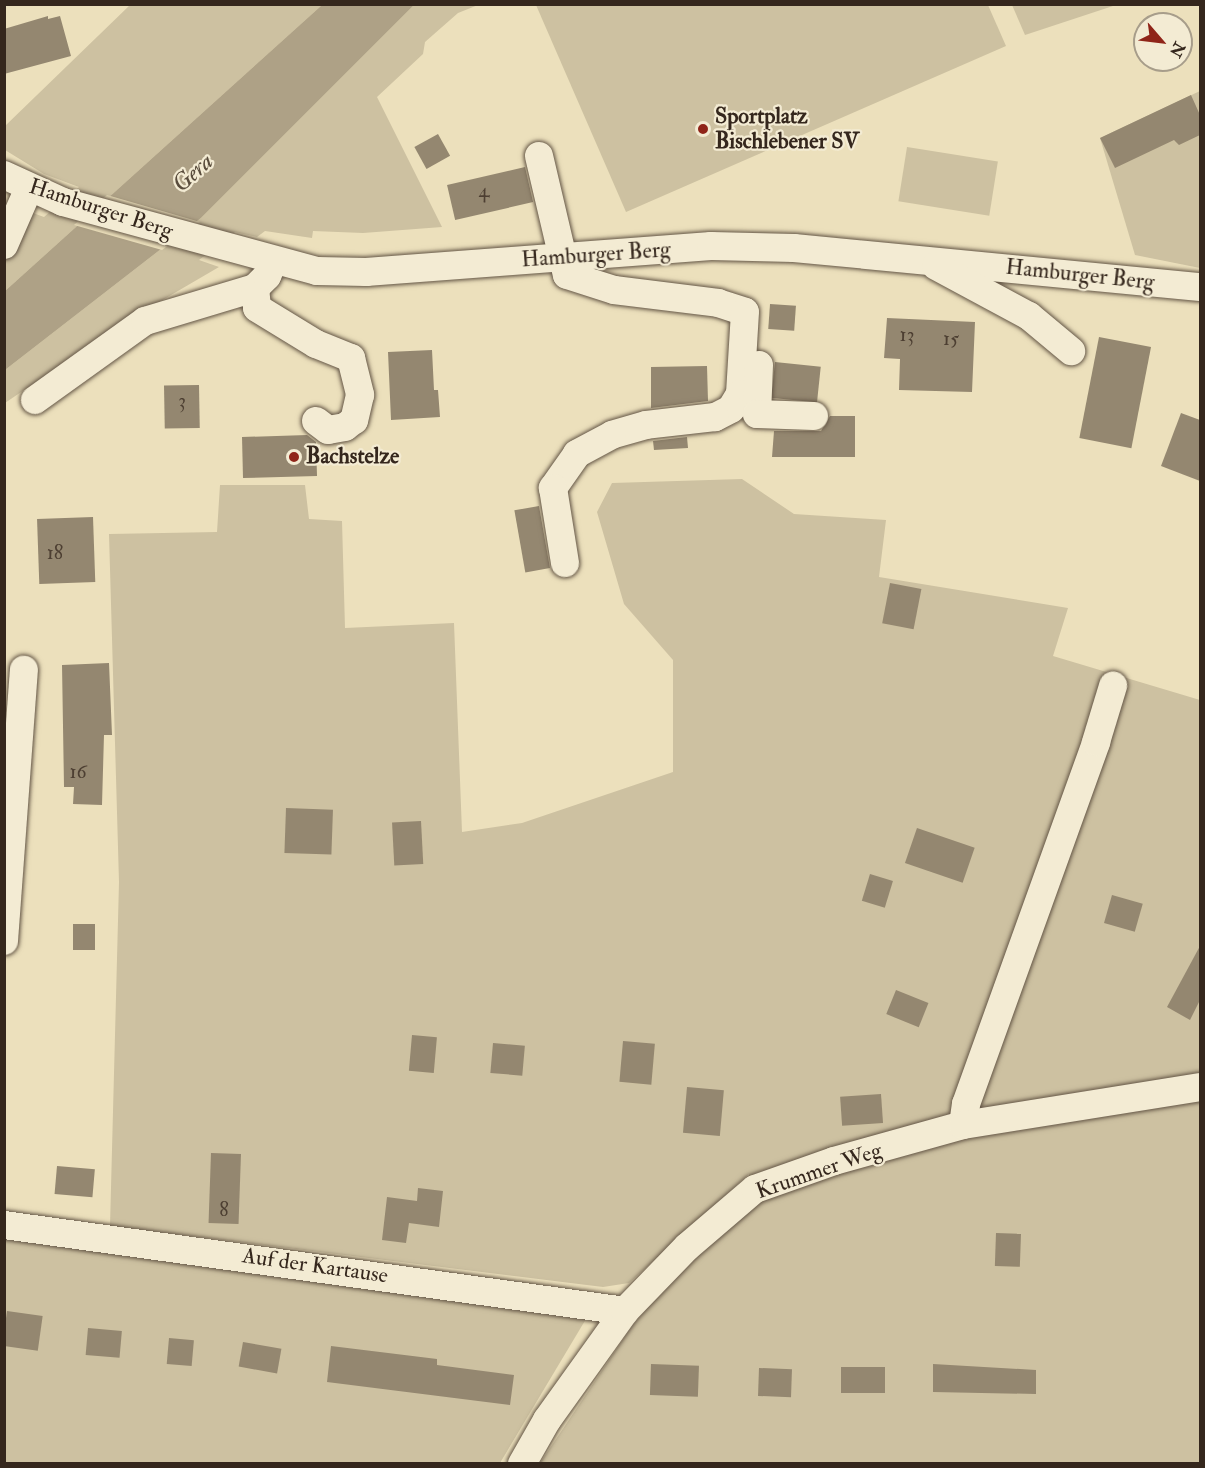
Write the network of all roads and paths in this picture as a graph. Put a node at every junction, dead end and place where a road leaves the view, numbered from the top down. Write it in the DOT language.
graph roads {
  1 [pos="539,156"];
  2 [pos="16,181"];
  3 [pos="4,246"];
  4 [pos="565,257"];
  5 [pos="923,259"];
  6 [pos="274,260"];
  7 [pos="1200,287"];
  8 [pos="255,288"];
  9 [pos="745,312"];
  10 [pos="1071,351"];
  11 [pos="35,400"];
  12 [pos="813,416"];
  13 [pos="316,422"];
  14 [pos="565,563"];
  15 [pos="24,670"];
  16 [pos="1113,686"];
  17 [pos="4,941"];
  18 [pos="1200,1087"];
  19 [pos="963,1125"];
  20 [pos="4,1225"];
  21 [pos="625,1311"];
  22 [pos="522,1464"];
  1 -- 4 [label="street"];
  2 -- 3 [label="street"];
  2 -- 6 [label="street, Hamburger Berg"];
  4 -- 5 [label="street, Hamburger Berg"];
  4 -- 6 [label="street, Hamburger Berg"];
  4 -- 9 [label="street"];
  5 -- 7 [label="street, Hamburger Berg"];
  5 -- 10 [label="street"];
  6 -- 8 [label="street"];
  8 -- 11 [label="street"];
  8 -- 13 [label="street"];
  9 -- 12 [label="street"];
  9 -- 14 [label="street"];
  15 -- 17 [label="street"];
  16 -- 19 [label="street"];
  18 -- 19 [label="street, Krummer Weg"];
  19 -- 21 [label="street, Krummer Weg"];
  20 -- 21 [label="street, Auf der Kartause"];
  21 -- 22 [label="street, Krummer Weg"];
}
